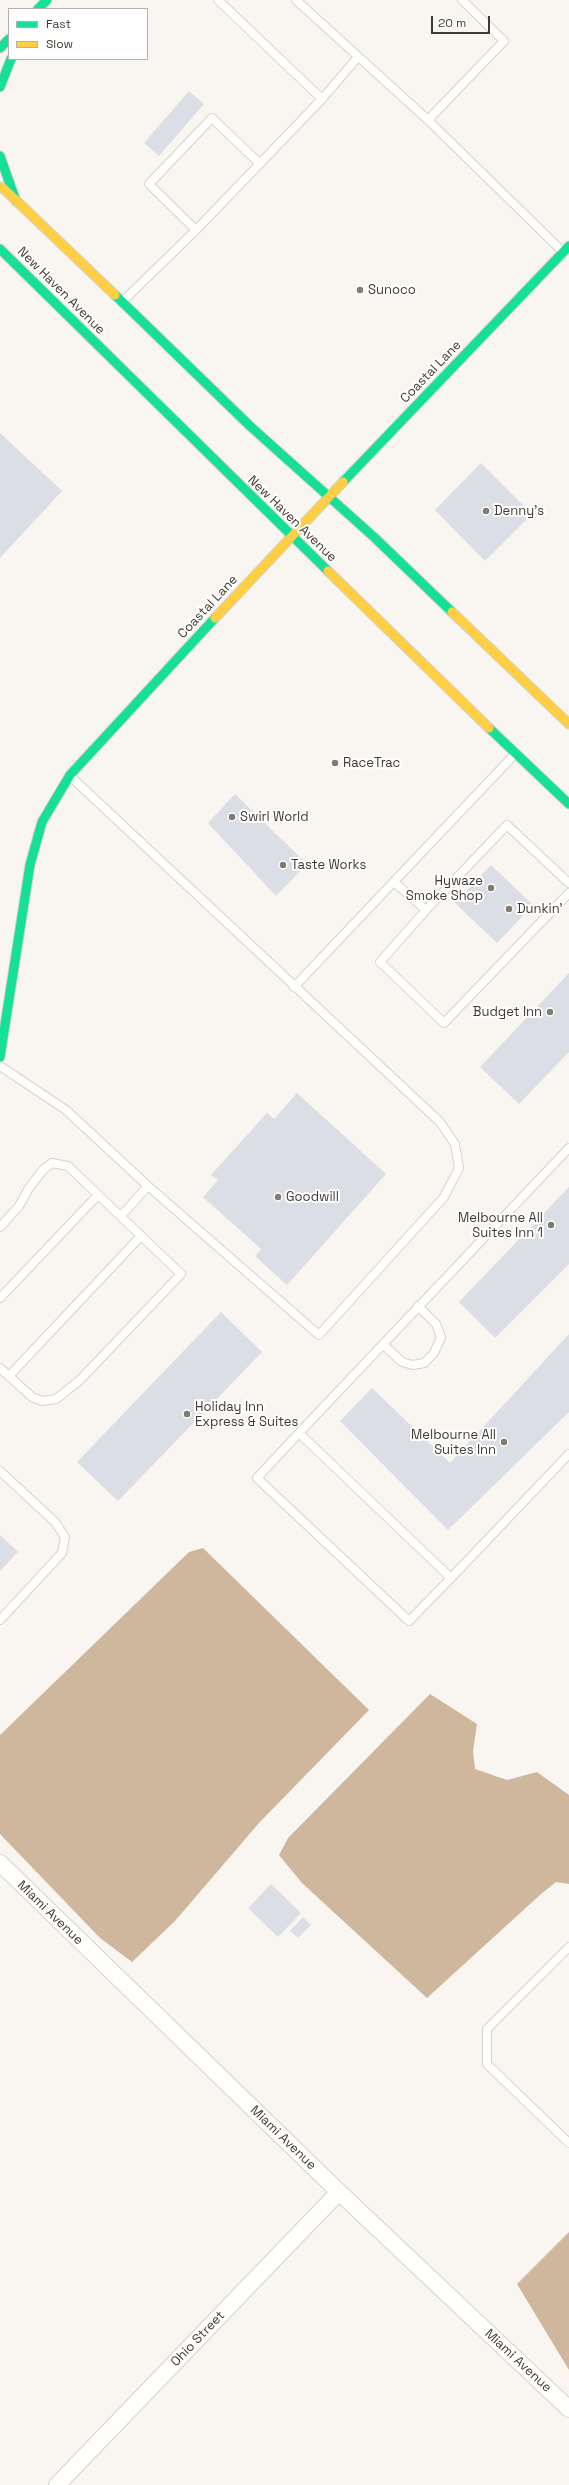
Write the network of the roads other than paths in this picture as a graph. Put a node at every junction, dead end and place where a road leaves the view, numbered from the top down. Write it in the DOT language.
graph roads {
  1 [pos="48,0"];
  2 [pos="53,0"];
  3 [pos="218,0"];
  4 [pos="296,0"];
  5 [pos="462,0"];
  6 [pos="39,8"];
  7 [pos="47,8"];
  8 [pos="8,40"];
  9 [pos="0,48"];
  10 [pos="358,57"];
  11 [pos="11,60"];
  12 [pos="0,87"];
  13 [pos="322,99"];
  14 [pos="428,120"];
  15 [pos="0,156"];
  16 [pos="260,164"];
  17 [pos="0,186"];
  18 [pos="16,201"];
  19 [pos="196,230"];
  20 [pos="0,249"];
  21 [pos="566,249"];
  22 [pos="122,303"];
  23 [pos="329,497"];
  24 [pos="291,536"];
  25 [pos="569,724"];
  26 [pos="516,753"];
  27 [pos="70,775"];
  28 [pos="569,804"];
  29 [pos="394,882"];
  30 [pos="569,883"];
  31 [pos="569,893"];
  32 [pos="426,910"];
  33 [pos="294,987"];
  34 [pos="0,1056"];
  35 [pos="0,1066"];
  36 [pos="569,1148"];
  37 [pos="148,1186"];
  38 [pos="98,1195"];
  39 [pos="121,1216"];
  40 [pos="0,1227"];
  41 [pos="141,1236"];
  42 [pos="0,1298"];
  43 [pos="418,1306"];
  44 [pos="383,1344"];
  45 [pos="0,1368"];
  46 [pos="8,1376"];
  47 [pos="299,1433"];
  48 [pos="569,1454"];
  49 [pos="0,1471"];
  50 [pos="451,1578"];
  51 [pos="0,1620"];
  52 [pos="0,1863"];
  53 [pos="569,1947"];
  54 [pos="569,2143"];
  55 [pos="340,2192"];
  56 [pos="569,2410"];
  57 [pos="57,2485"];
  1 -- 6 [label="main road"];
  2 -- 7 [label="main road"];
  3 -- 13 [label="lane"];
  4 -- 10 [label="lane"];
  5 -- 14 [label="lane"];
  8 -- 9 [label="main road"];
  10 -- 13 [label="lane"];
  10 -- 14 [label="lane"];
  11 -- 12 [label="main road"];
  13 -- 16 [label="lane"];
  14 -- 21 [label="lane"];
  15 -- 18 [label="main road"];
  16 -- 19 [label="lane"];
  16 -- 19 [label="lane"];
  17 -- 18 [label="main road"];
  18 -- 22 [label="main road"];
  19 -- 22 [label="lane"];
  20 -- 24 [label="main road, New Haven Avenue"];
  21 -- 23 [label="main road, Coastal Lane"];
  22 -- 23 [label="main road"];
  23 -- 24 [label="main road, Coastal Lane"];
  23 -- 25 [label="main road"];
  24 -- 26 [label="main road, New Haven Avenue"];
  24 -- 27 [label="main road, Coastal Lane"];
  26 -- 28 [label="main road, New Haven Avenue"];
  26 -- 29 [label="lane"];
  27 -- 33 [label="lane"];
  27 -- 34 [label="main road, Coastal Lane"];
  29 -- 32 [label="lane"];
  29 -- 33 [label="lane"];
  30 -- 32 [label="lane"];
  31 -- 32 [label="lane"];
  33 -- 37 [label="lane"];
  35 -- 37 [label="lane"];
  36 -- 43 [label="lane"];
  37 -- 39 [label="lane"];
  38 -- 39 [label="lane"];
  38 -- 40 [label="lane"];
  38 -- 42 [label="lane"];
  39 -- 41 [label="lane"];
  41 -- 46 [label="lane"];
  41 -- 46 [label="lane"];
  43 -- 44 [label="lane"];
  43 -- 44 [label="lane"];
  44 -- 47 [label="lane"];
  45 -- 46 [label="lane"];
  47 -- 50 [label="lane"];
  47 -- 50 [label="lane"];
  48 -- 50 [label="lane"];
  49 -- 51 [label="lane"];
  52 -- 55 [label="street, Miami Avenue"];
  53 -- 54 [label="lane"];
  55 -- 56 [label="street, Miami Avenue"];
  55 -- 57 [label="street, Ohio Street"];
}
